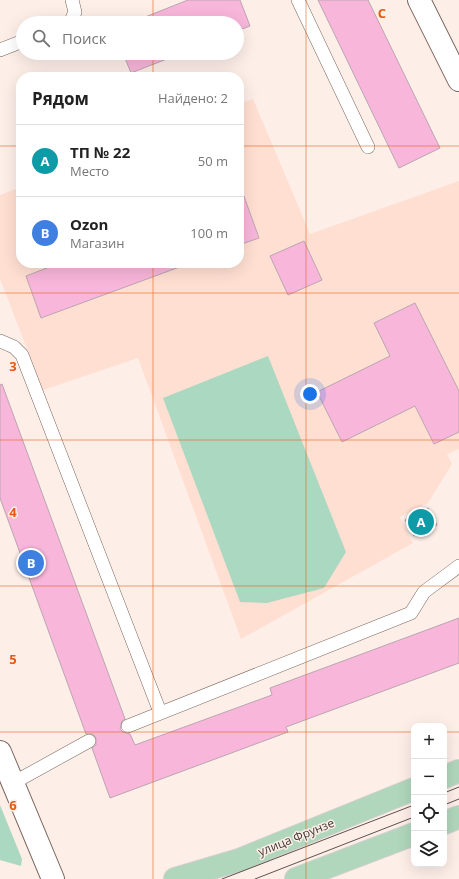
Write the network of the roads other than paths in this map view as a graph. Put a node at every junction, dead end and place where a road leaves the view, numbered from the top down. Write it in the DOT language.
graph roads {
  1 [pos="72,0"];
  2 [pos="298,0"];
  3 [pos="419,0"];
  4 [pos="73,16"];
  5 [pos="16,44"];
  6 [pos="0,50"];
  7 [pos="459,80"];
  8 [pos="368,147"];
  9 [pos="0,341"];
  10 [pos="459,566"];
  11 [pos="160,712"];
  12 [pos="128,726"];
  13 [pos="89,741"];
  14 [pos="0,752"];
  15 [pos="459,771"];
  16 [pos="447,776"];
  17 [pos="13,783"];
  18 [pos="411,790"];
  19 [pos="459,817"];
  20 [pos="447,822"];
  21 [pos="411,835"];
  22 [pos="53,879"];
  23 [pos="176,879"];
  24 [pos="296,879"];
  1 -- 4 [label="lane"];
  2 -- 8 [label="lane"];
  3 -- 7 [label="street"];
  5 -- 6 [label="lane"];
  9 -- 11 [label="lane"];
  10 -- 11 [label="lane"];
  11 -- 12 [label="lane"];
  13 -- 17 [label="lane"];
  14 -- 17 [label="street"];
  15 -- 16 [label="main road"];
  17 -- 22 [label="street"];
  18 -- 23 [label="main road, улица Фрунзе"];
  19 -- 20 [label="main road"];
  21 -- 24 [label="main road"];
}
